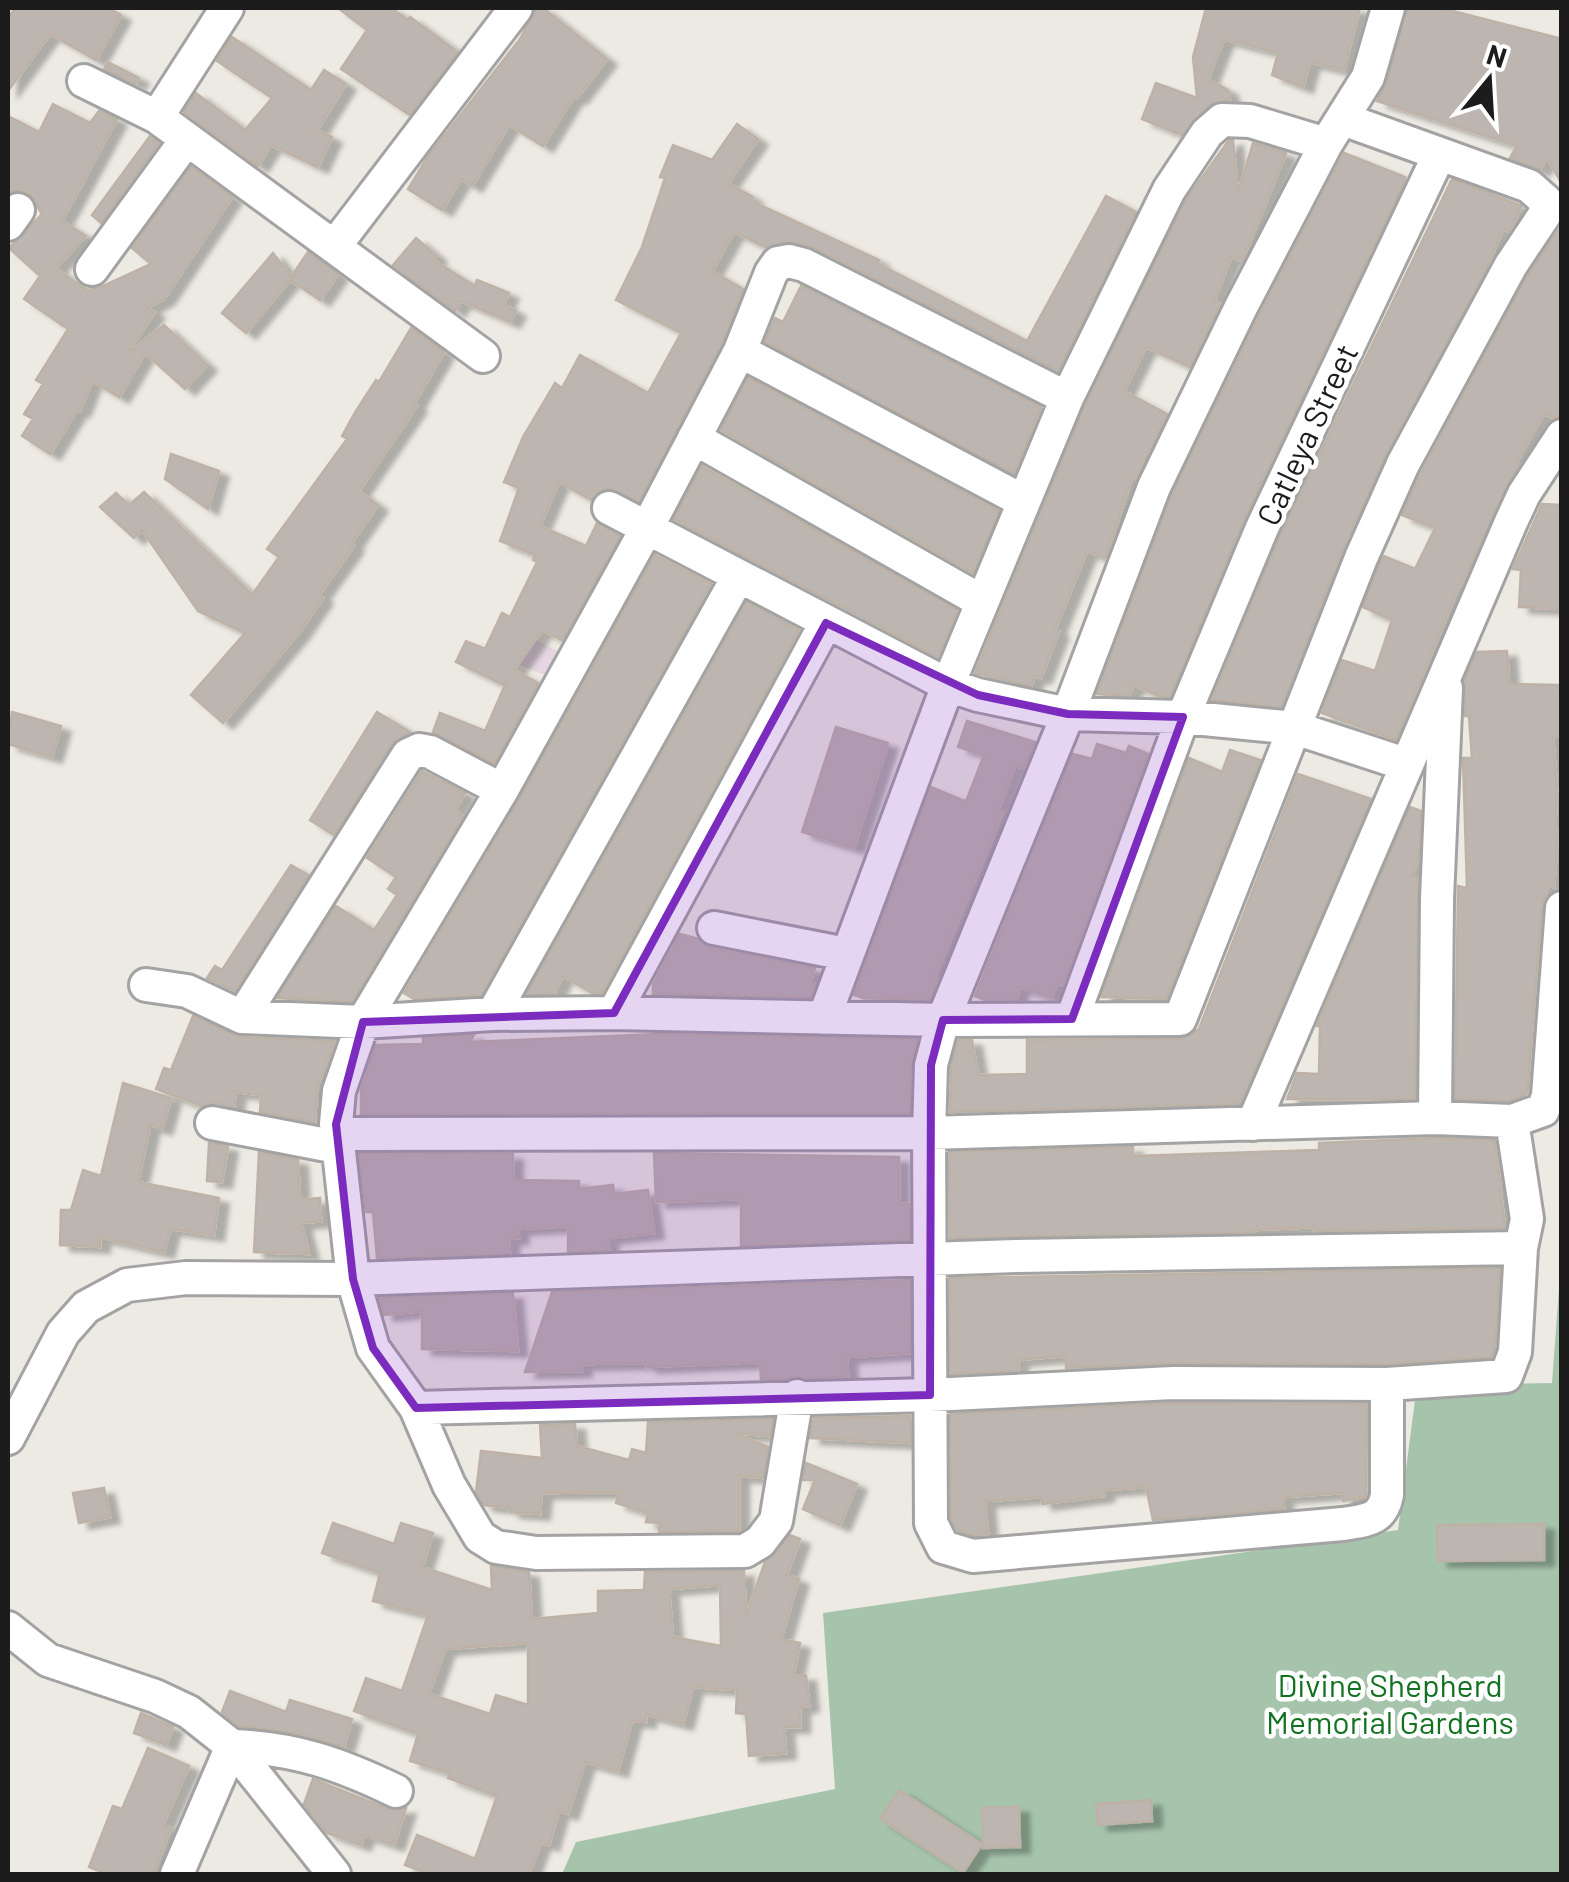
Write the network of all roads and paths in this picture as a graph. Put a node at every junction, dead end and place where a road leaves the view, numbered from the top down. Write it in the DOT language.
graph roads {
  1 [pos="227,8"];
  2 [pos="516,8"];
  3 [pos="1366,8"];
  4 [pos="1388,8"];
  5 [pos="84,81"];
  6 [pos="157,117"];
  7 [pos="1334,132"];
  8 [pos="187,139"];
  9 [pos="1439,155"];
  10 [pos="334,247"];
  11 [pos="92,268"];
  12 [pos="740,351"];
  13 [pos="484,356"];
  14 [pos="1067,398"];
  15 [pos="1562,436"];
  16 [pos="694,438"];
  17 [pos="1023,501"];
  18 [pos="609,508"];
  19 [pos="647,528"];
  20 [pos="738,577"];
  21 [pos="981,601"];
  22 [pos="826,623"];
  23 [pos="1446,668"];
  24 [pos="948,685"];
  25 [pos="1068,714"];
  26 [pos="1183,717"];
  27 [pos="1295,728"];
  28 [pos="1405,764"];
  29 [pos="502,790"];
  30 [pos="1562,908"];
  31 [pos="714,928"];
  32 [pos="846,954"];
  33 [pos="146,985"];
  34 [pos="493,1014"];
  35 [pos="614,1014"];
  36 [pos="242,1016"];
  37 [pos="824,1018"];
  38 [pos="1072,1018"];
  39 [pos="942,1020"];
  40 [pos="363,1022"];
  41 [pos="1435,1118"];
  42 [pos="1512,1121"];
  43 [pos="212,1124"];
  44 [pos="1253,1124"];
  45 [pos="928,1133"];
  46 [pos="337,1140"];
  47 [pos="1522,1248"];
  48 [pos="927,1260"];
  49 [pos="352,1279"];
  50 [pos="1387,1384"];
  51 [pos="930,1395"];
  52 [pos="797,1396"];
  53 [pos="416,1408"];
  54 [pos="8,1438"];
  55 [pos="8,1628"];
  56 [pos="232,1746"];
  57 [pos="396,1791"];
  58 [pos="178,1874"];
  59 [pos="334,1874"];
  1 -- 6 [label="street"];
  2 -- 10 [label="street"];
  3 -- 7 [label="street"];
  4 -- 7 [label="street"];
  5 -- 6 [label="street"];
  6 -- 8 [label="street"];
  7 -- 9 [label="street"];
  7 -- 14 [label="street"];
  7 -- 25 [label="street"];
  8 -- 10 [label="street"];
  8 -- 11 [label="street"];
  9 -- 26 [label="street, Catleya Street"];
  9 -- 27 [label="street"];
  10 -- 13 [label="street"];
  12 -- 14 [label="street"];
  12 -- 16 [label="street"];
  12 -- 17 [label="street"];
  14 -- 17 [label="street"];
  15 -- 23 [label="street"];
  16 -- 19 [label="street"];
  16 -- 21 [label="street"];
  17 -- 21 [label="street"];
  18 -- 19 [label="street"];
  19 -- 20 [label="street"];
  19 -- 29 [label="street"];
  20 -- 22 [label="street"];
  20 -- 34 [label="street"];
  21 -- 24 [label="street"];
  22 -- 24 [label="street"];
  22 -- 35 [label="street"];
  23 -- 28 [label="street"];
  23 -- 41 [label="street"];
  24 -- 25 [label="street"];
  24 -- 32 [label="street"];
  25 -- 26 [label="street"];
  25 -- 39 [label="street"];
  26 -- 27 [label="street"];
  26 -- 38 [label="street, Catleya Street"];
  27 -- 28 [label="street"];
  27 -- 38 [label="street"];
  28 -- 44 [label="street"];
  29 -- 36 [label="street"];
  29 -- 40 [label="street"];
  30 -- 42 [label="street"];
  31 -- 32 [label="street"];
  32 -- 37 [label="street"];
  33 -- 36 [label="street"];
  34 -- 35 [label="street"];
  34 -- 40 [label="street"];
  35 -- 37 [label="street"];
  36 -- 40 [label="street"];
  37 -- 39 [label="street"];
  38 -- 39 [label="street"];
  39 -- 45 [label="street"];
  40 -- 46 [label="street"];
  41 -- 42 [label="street"];
  41 -- 44 [label="street"];
  42 -- 47 [label="street"];
  43 -- 46 [label="street"];
  44 -- 45 [label="street"];
  45 -- 46 [label="street"];
  45 -- 48 [label="street"];
  46 -- 49 [label="street"];
  47 -- 48 [label="street"];
  47 -- 50 [label="street"];
  48 -- 49 [label="street"];
  48 -- 51 [label="street"];
  49 -- 53 [label="street"];
  49 -- 54 [label="street"];
  50 -- 51 [label="street"];
  50 -- 51 [label="street"];
  51 -- 52 [label="street"];
  52 -- 53 [label="street"];
  52 -- 53 [label="street"];
  55 -- 56 [label="street"];
  56 -- 57 [label="street"];
  56 -- 58 [label="street"];
  56 -- 59 [label="street"];
}
